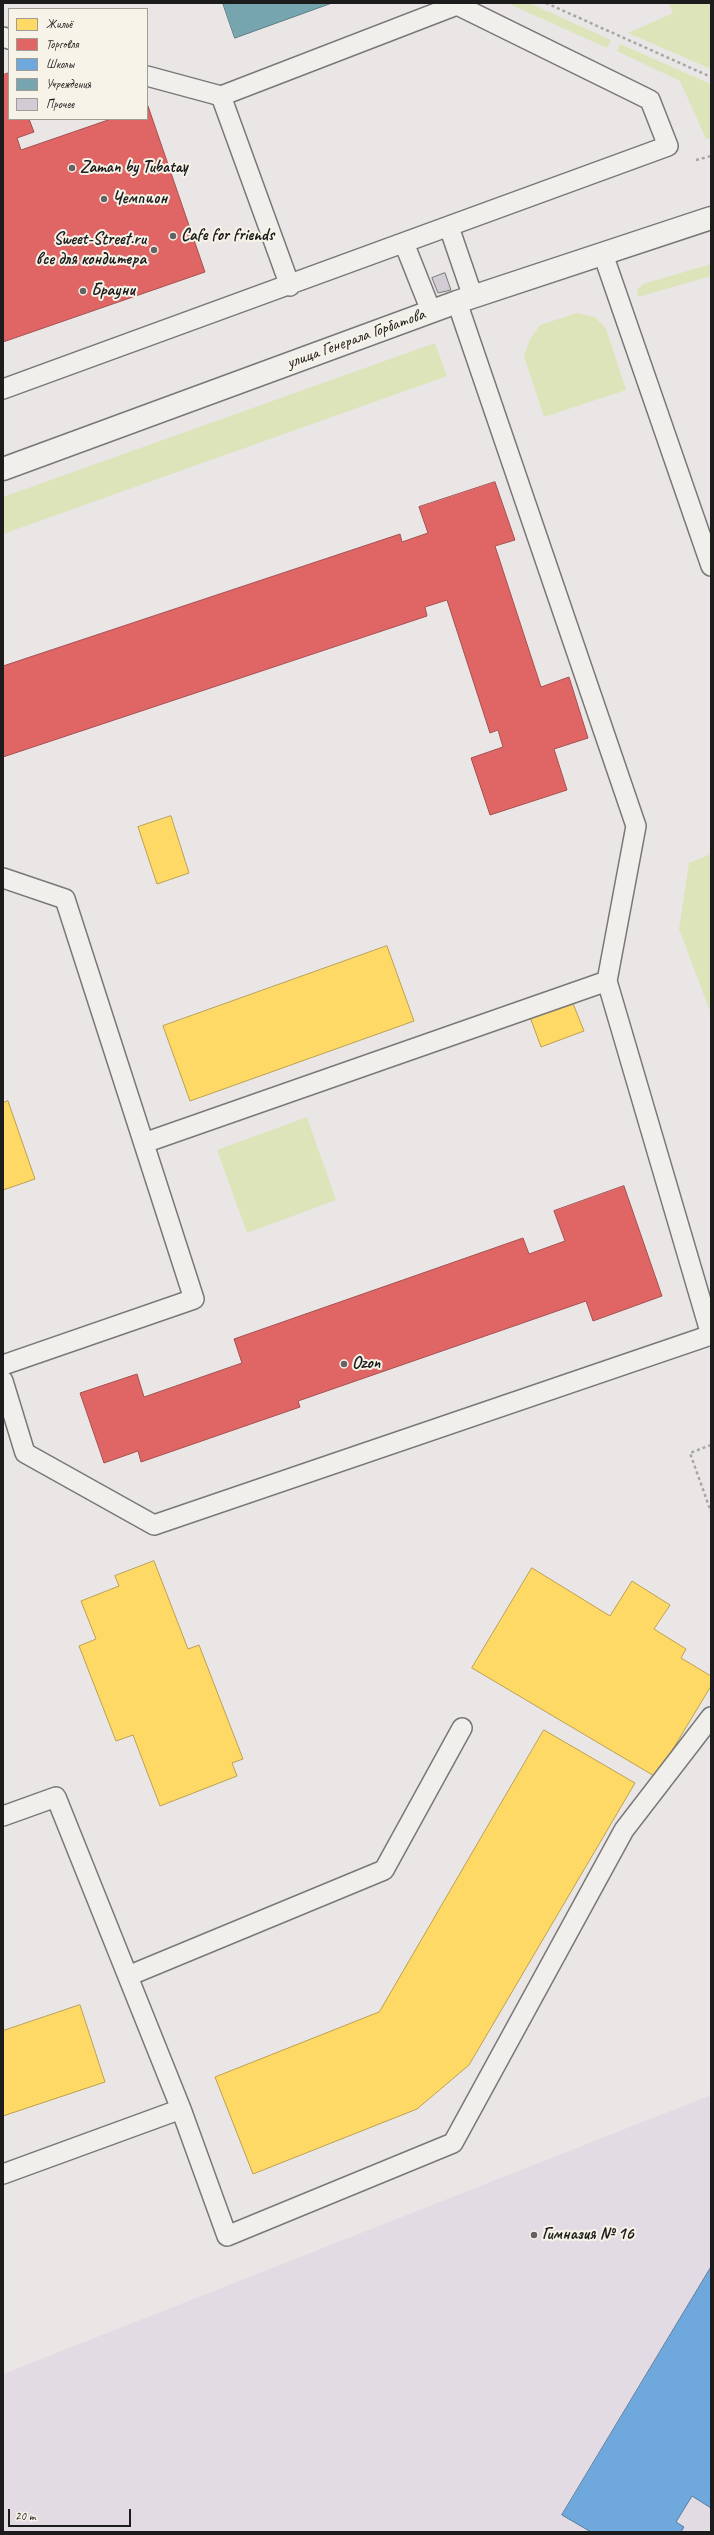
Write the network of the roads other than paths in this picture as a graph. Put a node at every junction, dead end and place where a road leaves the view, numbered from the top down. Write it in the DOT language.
graph roads {
  1 [pos="148,76"];
  2 [pos="221,96"];
  3 [pos="711,218"];
  4 [pos="449,227"];
  5 [pos="404,243"];
  6 [pos="604,254"];
  7 [pos="290,286"];
  8 [pos="465,299"];
  9 [pos="431,312"];
  10 [pos="3,389"];
  11 [pos="3,470"];
  12 [pos="711,566"];
  13 [pos="3,878"];
  14 [pos="607,982"];
  15 [pos="144,1143"];
  16 [pos="3,1365"];
  17 [pos="3,1381"];
  18 [pos="711,1717"];
  19 [pos="462,1728"];
  20 [pos="3,1816"];
  21 [pos="128,1976"];
  22 [pos="180,2109"];
  23 [pos="3,2174"];
  1 -- 2 [label="lane"];
  2 -- 4 [label="lane"];
  2 -- 7 [label="lane"];
  3 -- 6 [label="street, улица Генерала Горбатова"];
  4 -- 5 [label="lane"];
  4 -- 8 [label="lane"];
  5 -- 7 [label="lane"];
  5 -- 9 [label="lane"];
  6 -- 8 [label="street, улица Генерала Горбатова"];
  6 -- 12 [label="lane"];
  7 -- 10 [label="lane"];
  8 -- 9 [label="street, улица Генерала Горбатова"];
  8 -- 14 [label="lane"];
  9 -- 11 [label="street, улица Генерала Горбатова"];
  13 -- 15 [label="lane"];
  14 -- 15 [label="lane"];
  14 -- 17 [label="lane"];
  15 -- 16 [label="lane"];
  18 -- 22 [label="lane"];
  19 -- 21 [label="lane"];
  20 -- 21 [label="lane"];
  21 -- 22 [label="lane"];
  22 -- 23 [label="lane"];
}
